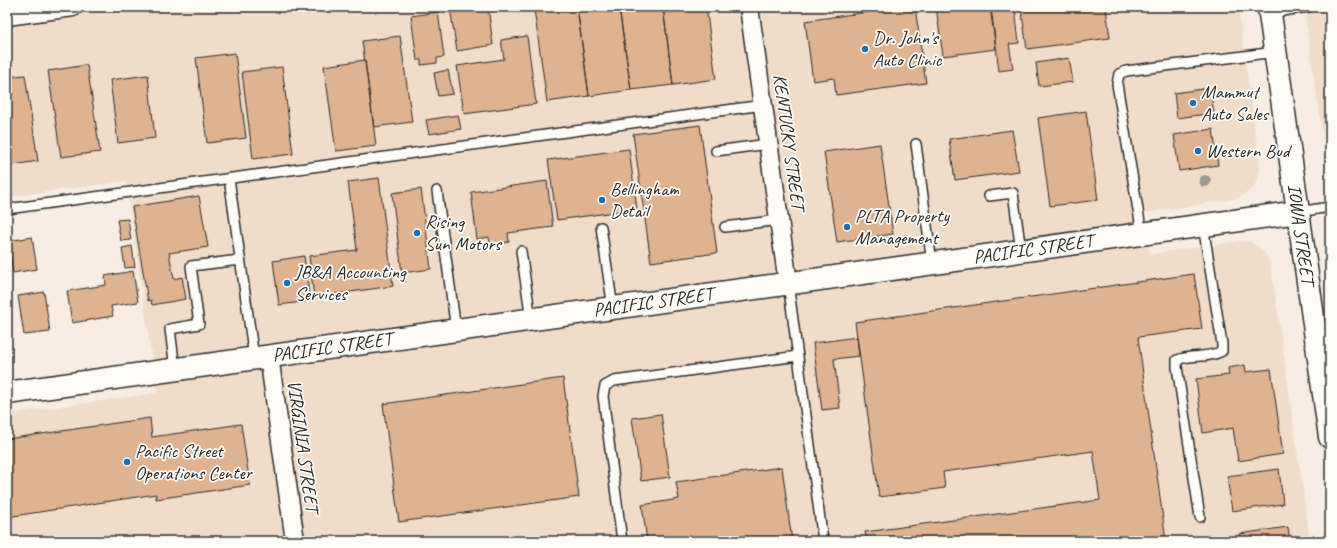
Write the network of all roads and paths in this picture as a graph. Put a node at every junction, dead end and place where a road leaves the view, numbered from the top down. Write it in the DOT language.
graph roads {
  1 [pos="73,7"];
  2 [pos="749,7"];
  3 [pos="1308,7"];
  4 [pos="1269,10"];
  5 [pos="7,16"];
  6 [pos="1276,52"];
  7 [pos="763,105"];
  8 [pos="768,144"];
  9 [pos="916,144"];
  10 [pos="716,151"];
  11 [pos="229,178"];
  12 [pos="437,191"];
  13 [pos="989,196"];
  14 [pos="1330,207"];
  15 [pos="7,209"];
  16 [pos="1298,212"];
  17 [pos="779,220"];
  18 [pos="1203,225"];
  19 [pos="602,227"];
  20 [pos="725,227"];
  21 [pos="1142,234"];
  22 [pos="521,251"];
  23 [pos="1021,251"];
  24 [pos="240,260"];
  25 [pos="932,263"];
  26 [pos="788,283"];
  27 [pos="613,308"];
  28 [pos="531,320"];
  29 [pos="456,330"];
  30 [pos="798,356"];
  31 [pos="261,357"];
  32 [pos="175,369"];
  33 [pos="7,393"];
  34 [pos="1327,399"];
  35 [pos="1330,436"];
  36 [pos="1200,517"];
  37 [pos="295,541"];
  38 [pos="622,541"];
  39 [pos="822,541"];
  1 -- 5 [label="street"];
  2 -- 7 [label="street, KENTUCKY STREET"];
  3 -- 4 [label="lane"];
  4 -- 6 [label="street, IOWA STREET"];
  6 -- 16 [label="street, IOWA STREET"];
  6 -- 21 [label="lane"];
  7 -- 8 [label="street, KENTUCKY STREET"];
  7 -- 11 [label="lane"];
  8 -- 10 [label="lane"];
  8 -- 17 [label="street, KENTUCKY STREET"];
  9 -- 25 [label="lane"];
  11 -- 15 [label="lane"];
  11 -- 24 [label="lane"];
  12 -- 29 [label="lane"];
  13 -- 23 [label="lane"];
  14 -- 16 [label="lane"];
  16 -- 18 [label="street, PACIFIC STREET"];
  16 -- 34 [label="street, IOWA STREET"];
  17 -- 20 [label="lane"];
  17 -- 26 [label="street, KENTUCKY STREET"];
  18 -- 21 [label="street, PACIFIC STREET"];
  18 -- 36 [label="lane"];
  19 -- 27 [label="lane"];
  21 -- 23 [label="street, PACIFIC STREET"];
  22 -- 28 [label="lane"];
  23 -- 25 [label="street, PACIFIC STREET"];
  24 -- 31 [label="lane"];
  24 -- 32 [label="lane"];
  25 -- 26 [label="street, PACIFIC STREET"];
  26 -- 27 [label="street, PACIFIC STREET"];
  26 -- 30 [label="lane"];
  27 -- 28 [label="street, PACIFIC STREET"];
  28 -- 29 [label="street, PACIFIC STREET"];
  29 -- 31 [label="street, PACIFIC STREET"];
  30 -- 38 [label="lane"];
  30 -- 39 [label="lane"];
  31 -- 32 [label="street, PACIFIC STREET"];
  31 -- 37 [label="street, VIRGINIA STREET"];
  32 -- 33 [label="street, PACIFIC STREET"];
  34 -- 35 [label="street, IOWA STREET"];
}
